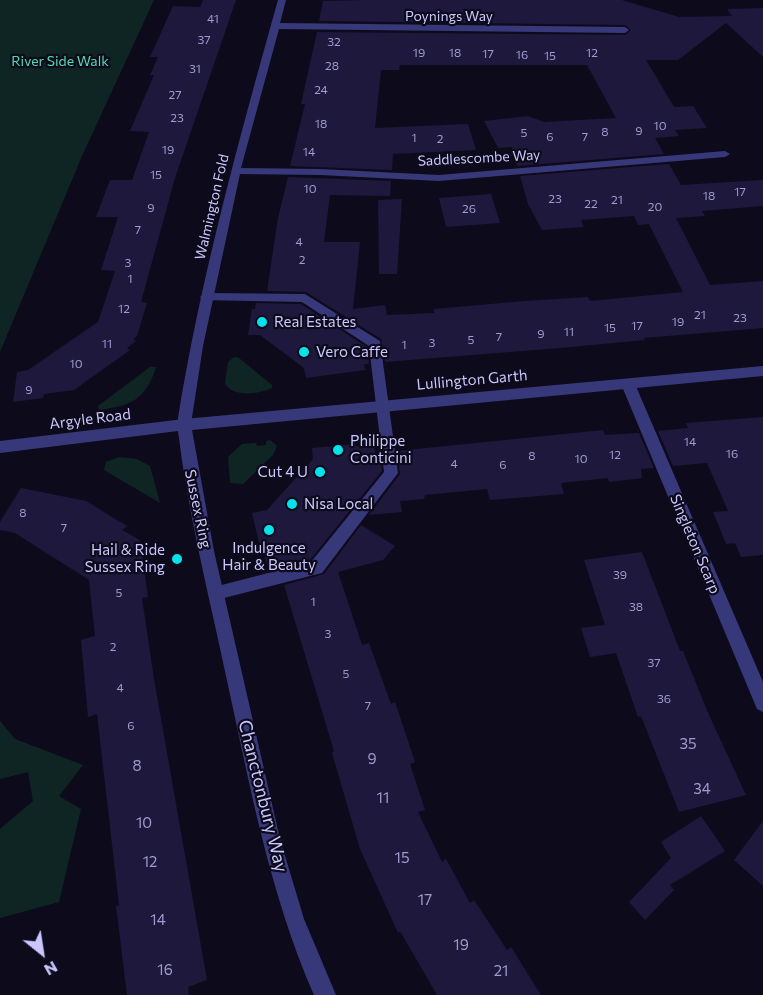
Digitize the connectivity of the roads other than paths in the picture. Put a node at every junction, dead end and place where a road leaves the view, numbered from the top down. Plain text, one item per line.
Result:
1 (282, 0) edge
2 (274, 26) junction
3 (625, 30) dead end
4 (725, 154) dead end
5 (235, 171) junction
6 (206, 297) junction
7 (763, 371) edge
8 (628, 384) junction
9 (382, 404) junction
10 (184, 424) junction
11 (0, 447) edge
12 (216, 593) junction
13 (763, 703) edge
14 (326, 995) edge

1 - 2 street, Walmington Fold
2 - 3 street, Poynings Way
2 - 5 street, Walmington Fold
4 - 5 street, Saddlescombe Way
5 - 6 street, Walmington Fold
6 - 9 street
6 - 10 street, Walmington Fold
7 - 8 street, Lullington Garth
8 - 9 street, Lullington Garth
8 - 13 street, Singleton Scarp
9 - 10 street, Lullington Garth
9 - 12 street
10 - 11 street, Argyle Road
10 - 12 street, Sussex Ring
12 - 14 street, Chanctonbury Way

